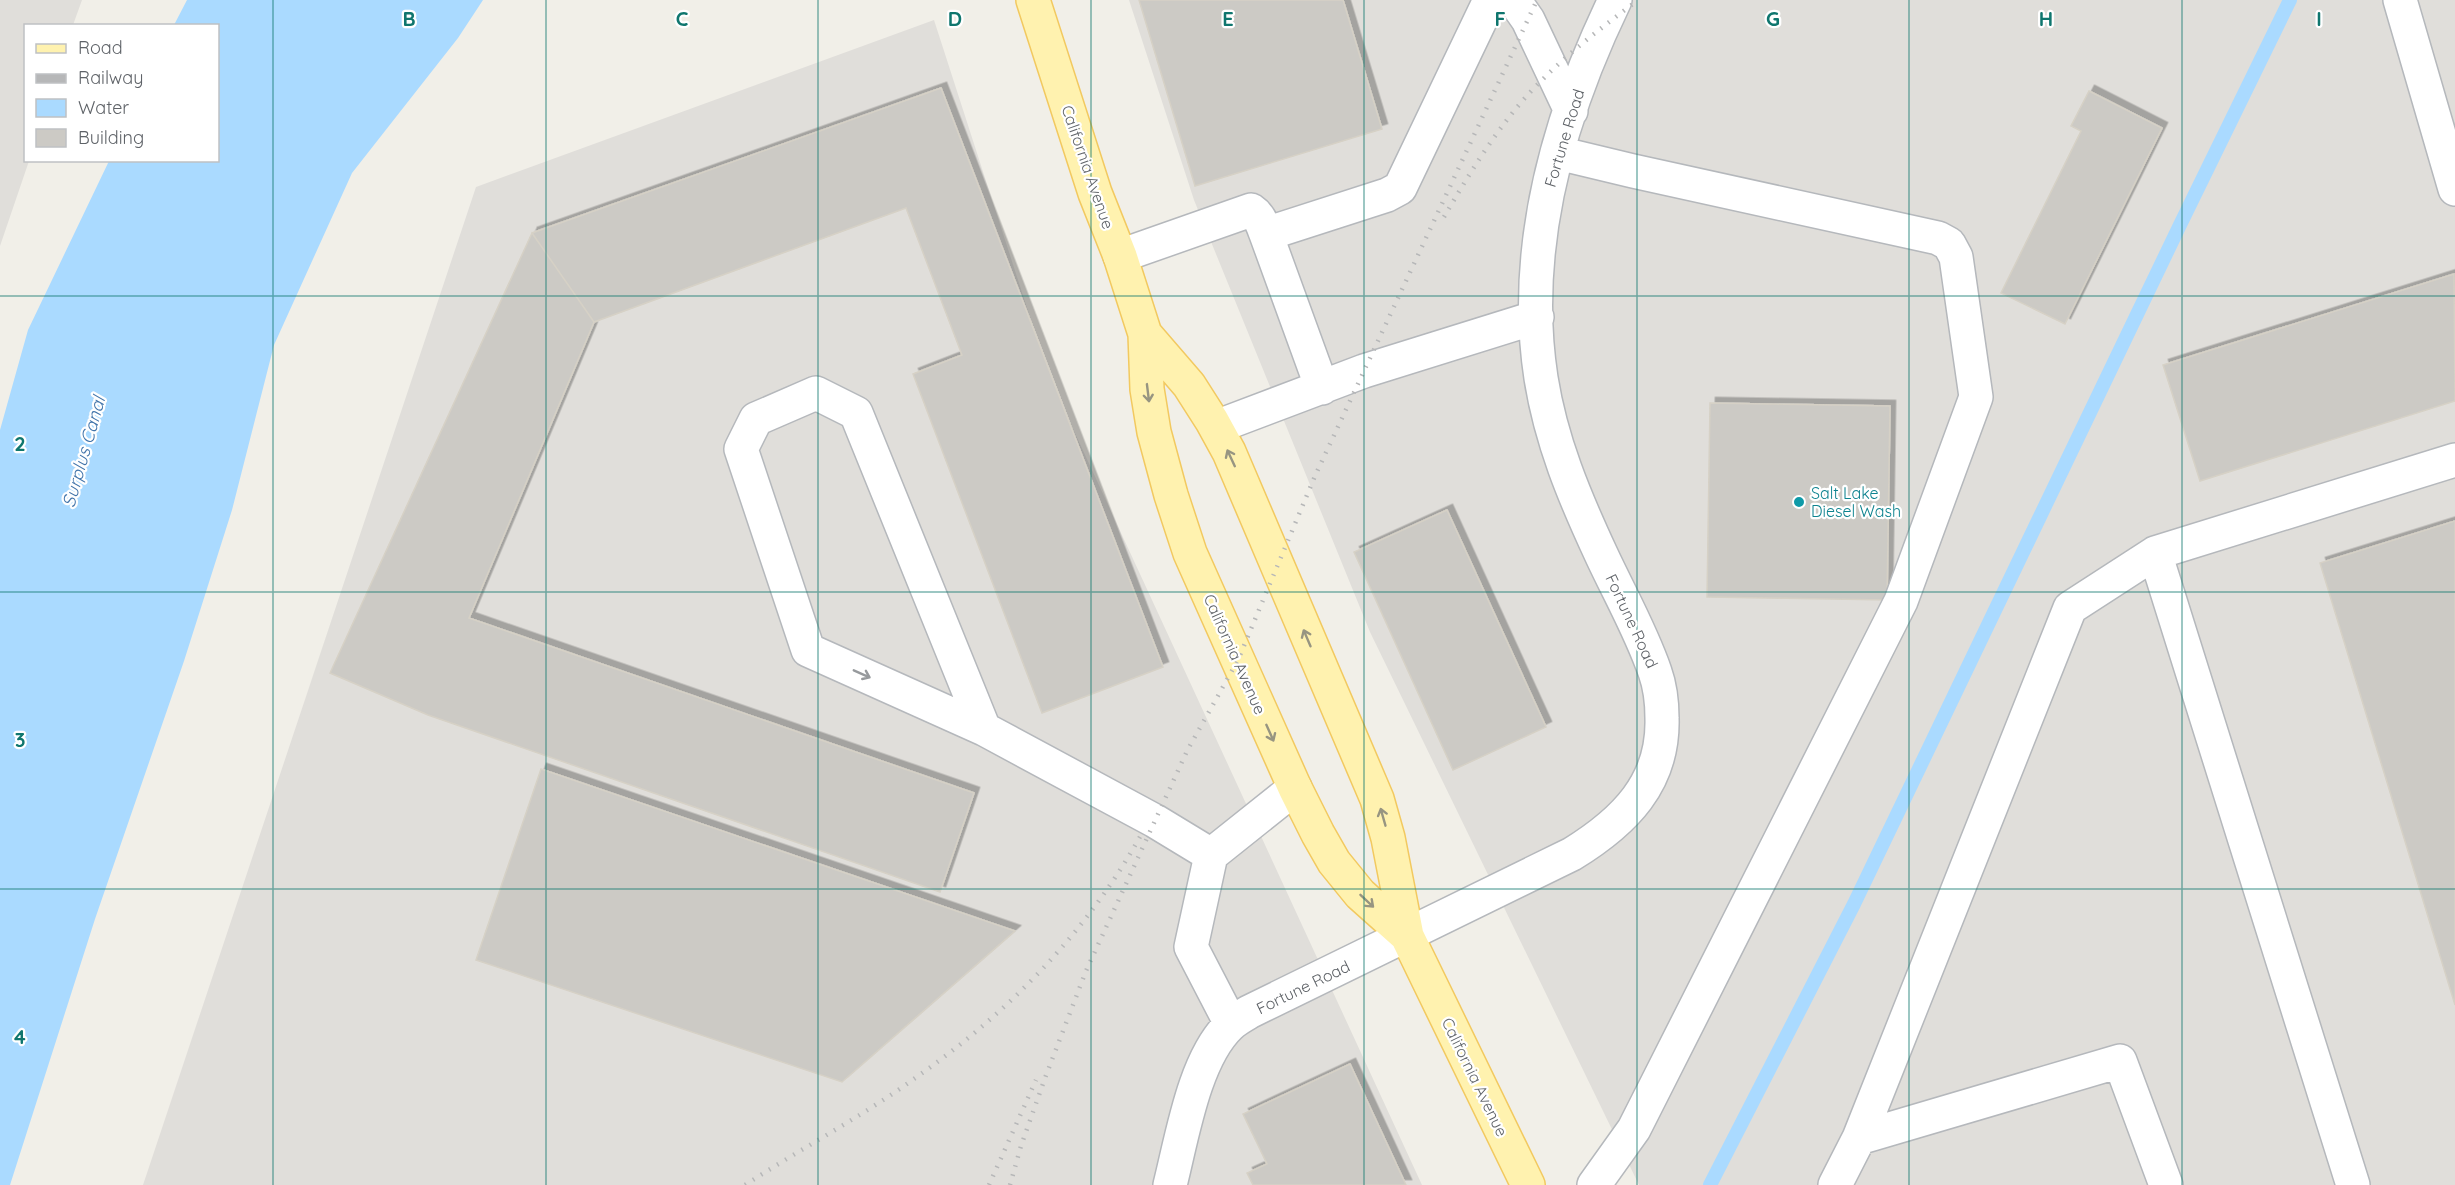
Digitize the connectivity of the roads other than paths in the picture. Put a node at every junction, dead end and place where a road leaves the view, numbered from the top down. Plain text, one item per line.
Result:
1 (1033, 0) edge
2 (1490, 0) edge
3 (1514, 0) edge
4 (1615, 0) edge
5 (2400, 0) edge
6 (1571, 111) junction
7 (1558, 153) junction
8 (2455, 189) edge
9 (1266, 234) junction
10 (1120, 256) junction
11 (1537, 317) junction
12 (1145, 334) junction
13 (1322, 388) junction
14 (1216, 427) junction
15 (2455, 460) edge
16 (2155, 553) junction
17 (984, 729) junction
18 (1294, 788) junction
19 (1211, 855) junction
20 (1407, 936) junction
21 (1230, 1024) junction
22 (1859, 1138) junction
23 (1170, 1185) edge
24 (1528, 1185) edge
25 (1594, 1185) edge
26 (1835, 1185) edge
27 (2166, 1185) edge
28 (2353, 1185) edge

1 - 10 main road, California Avenue
2 - 9 street
3 - 6 street
4 - 6 street, Fortune Road
5 - 8 street
6 - 7 street, Fortune Road
7 - 11 street, Fortune Road
7 - 25 street
9 - 10 street
9 - 13 street
10 - 12 main road, California Avenue
11 - 13 street
11 - 20 street, Fortune Road
12 - 14 main road, California Avenue
12 -> 18 main road, California Avenue
13 - 14 street
20 -> 14 main road, California Avenue
15 - 16 street
16 - 22 street
16 - 28 street
17 -> 17 street
17 - 19 street
18 - 19 street
18 -> 20 main road, California Avenue
19 - 21 street
20 - 21 street, Fortune Road
20 - 24 main road, California Avenue
21 - 23 street, Fortune Road
22 - 26 street
22 - 27 street

